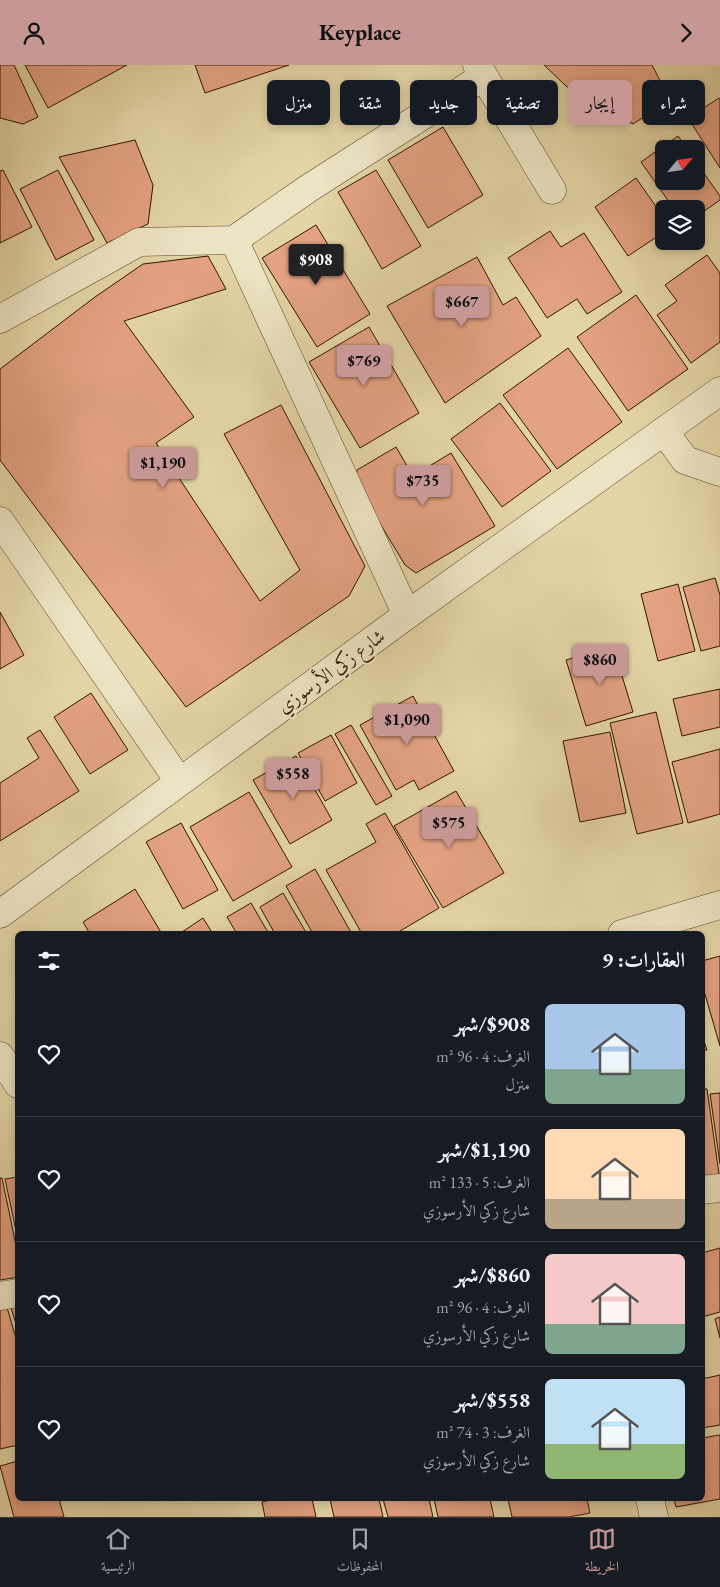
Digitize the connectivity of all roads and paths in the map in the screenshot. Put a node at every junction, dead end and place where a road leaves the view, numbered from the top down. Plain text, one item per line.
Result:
1 (480, 71) edge
2 (552, 190) dead end
3 (234, 240) junction
4 (0, 319) edge
5 (720, 391) edge
6 (664, 431) junction
7 (720, 472) edge
8 (0, 521) edge
9 (407, 615) junction
10 (179, 781) junction
11 (720, 905) edge
12 (0, 914) edge
13 (632, 931) edge
14 (0, 1056) edge
15 (15, 1079) edge
16 (720, 1188) edge
17 (705, 1190) edge
18 (15, 1294) edge
19 (0, 1296) edge
20 (650, 1501) edge
21 (654, 1517) edge

1 - 2 street
1 - 3 street
3 - 4 street
3 - 9 street
5 - 6 street, شارع زكي الأرسوزي
6 - 7 street
6 - 9 street, شارع زكي الأرسوزي
8 - 10 street
9 - 10 street, شارع زكي الأرسوزي
10 - 12 street, شارع زكي الأرسوزي
11 - 13 street
14 - 15 street
16 - 17 street
18 - 19 street
20 - 21 street

